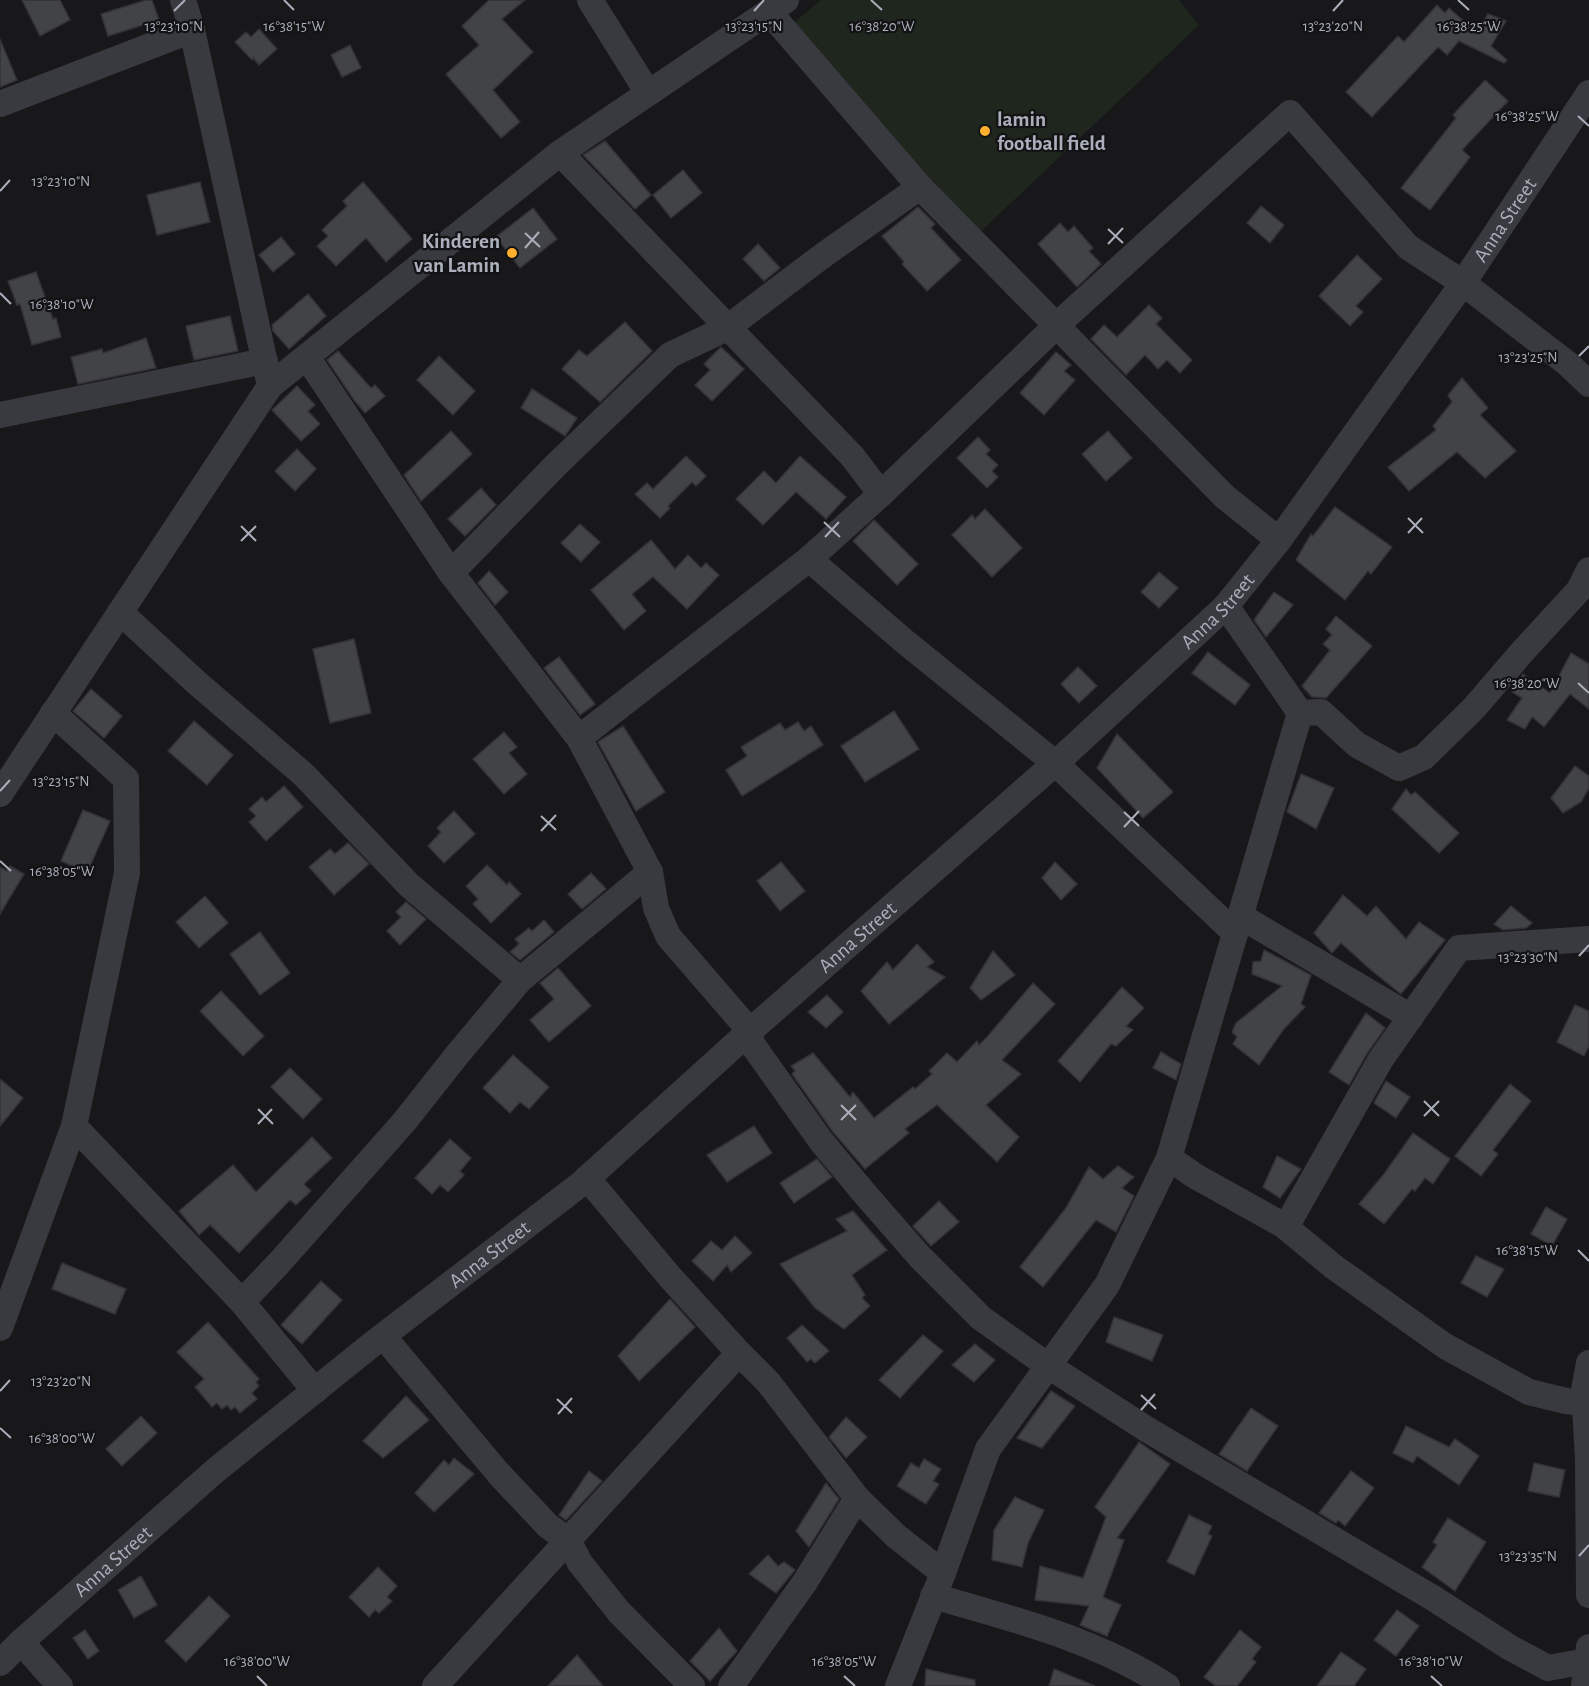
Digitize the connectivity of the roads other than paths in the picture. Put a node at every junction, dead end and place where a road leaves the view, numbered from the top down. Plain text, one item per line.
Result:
1 (183, 0) edge
2 (590, 0) edge
3 (778, 6) edge
4 (192, 30) junction
5 (648, 93) junction
6 (1589, 93) edge
7 (0, 104) edge
8 (560, 153) junction
9 (920, 187) junction
10 (1463, 283) junction
11 (1057, 325) junction
12 (727, 328) junction
13 (307, 357) junction
14 (265, 361) junction
15 (1589, 384) edge
16 (270, 386) junction
17 (0, 415) edge
18 (881, 494) junction
19 (1279, 540) junction
20 (809, 559) junction
21 (1589, 570) edge
22 (452, 573) junction
23 (1226, 606) junction
24 (120, 612) junction
25 (53, 713) junction
26 (1300, 713) junction
27 (579, 738) junction
28 (1055, 763) junction
29 (0, 794) edge
30 (650, 872) junction
31 (1238, 924) junction
32 (1589, 939) edge
33 (520, 980) junction
34 (1411, 1017) junction
35 (750, 1031) junction
36 (74, 1126) junction
37 (1169, 1158) junction
38 (587, 1178) junction
39 (1286, 1227) junction
40 (242, 1302) junction
41 (0, 1328) edge
42 (383, 1336) junction
43 (739, 1353) junction
44 (1589, 1363) edge
45 (1047, 1365) junction
46 (315, 1391) junction
47 (1584, 1403) junction
48 (857, 1498) junction
49 (568, 1540) junction
50 (943, 1573) junction
51 (1589, 1595) edge
52 (933, 1596) junction
53 (21, 1642) junction
54 (1588, 1654) edge
55 (0, 1663) edge
56 (60, 1686) edge
57 (435, 1686) edge
58 (692, 1686) edge
59 (731, 1686) edge
60 (898, 1686) edge
61 (1167, 1686) edge
62 (1584, 1686) edge

1 - 4 street
2 - 5 street
3 - 5 street
3 - 9 street
4 - 7 street
4 - 14 street
5 - 8 street
6 - 10 street, Anna Street
8 - 12 street
8 - 13 street
9 - 11 street
9 - 12 street
10 - 11 street
10 - 15 street
10 - 19 street, Anna Street
11 - 18 street
11 - 19 street
12 - 18 street
12 - 22 street
13 - 16 street
13 - 22 street
14 - 16 street
14 - 17 street
16 - 24 street
18 - 20 street
19 - 23 street, Anna Street
20 - 27 street
20 - 28 street
21 - 26 street
22 - 27 street
23 - 26 street
23 - 28 street, Anna Street
24 - 25 street
24 - 33 street
25 - 29 street
25 - 36 street
26 - 31 street
27 - 30 street
28 - 31 street
28 - 35 street, Anna Street
30 - 33 street
30 - 35 street
31 - 34 street
31 - 37 street
32 - 34 street
33 - 40 street
34 - 39 street
35 - 38 street, Anna Street
35 - 45 street
36 - 40 street
36 - 41 street
37 - 39 street
37 - 45 street
38 - 42 street, Anna Street
38 - 43 street
39 - 47 street
40 - 46 street
42 - 46 street, Anna Street
42 - 49 street
43 - 48 street
43 - 49 street
44 - 47 street
45 - 50 street
45 - 54 street
46 - 53 street, Anna Street
47 - 51 street
48 - 50 street
48 - 59 street
49 - 57 street
49 - 58 street
50 - 52 street
52 - 60 street
52 - 61 street
53 - 55 street, Anna Street
53 - 56 street
54 - 62 street

